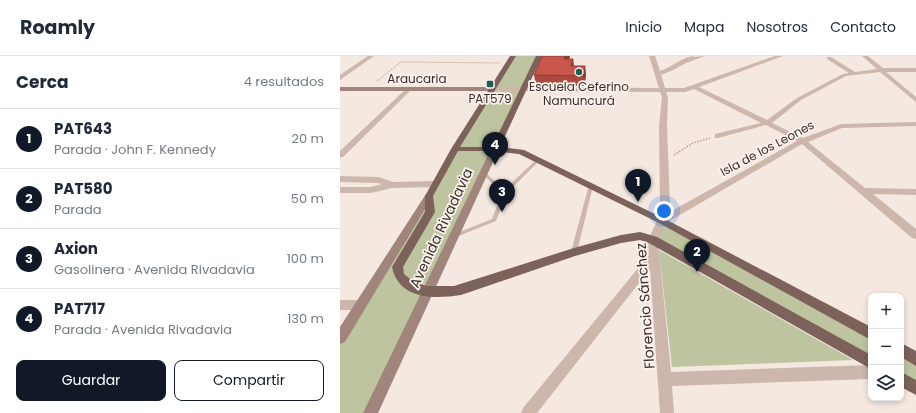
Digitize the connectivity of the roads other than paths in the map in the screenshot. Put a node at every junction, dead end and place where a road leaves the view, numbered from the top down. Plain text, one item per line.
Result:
1 (371, 56) edge
2 (513, 56) edge
3 (539, 56) edge
4 (652, 56) edge
5 (691, 56) edge
6 (702, 56) edge
7 (780, 56) edge
8 (866, 56) edge
9 (829, 58) dead end
10 (686, 61) junction
11 (881, 70) junction
12 (916, 70) edge
13 (853, 73) junction
14 (656, 74) junction
15 (340, 78) edge
16 (695, 87) junction
17 (340, 89) edge
18 (409, 89) junction
19 (493, 89) junction
20 (523, 89) junction
21 (663, 90) junction
22 (916, 100) edge
23 (766, 123) junction
24 (916, 124) edge
25 (718, 136) road end
26 (803, 141) junction
27 (455, 149) junction
28 (495, 149) junction
29 (340, 155) edge
30 (538, 160) junction
31 (484, 173) junction
32 (340, 179) edge
33 (435, 184) junction
34 (392, 185) junction
35 (591, 186) junction
36 (340, 190) edge
37 (864, 191) junction
38 (916, 192) edge
39 (504, 193) junction
40 (429, 196) junction
41 (662, 221) junction
42 (916, 235) edge
43 (453, 237) junction
44 (653, 240) junction
45 (574, 252) junction
46 (654, 256) junction
47 (428, 292) junction
48 (340, 305) edge
49 (360, 305) junction
50 (868, 332) edge
51 (340, 338) edge
52 (904, 352) edge
53 (916, 358) edge
54 (868, 360) edge
55 (868, 372) edge
56 (664, 379) junction
57 (904, 381) edge
58 (916, 388) edge
59 (370, 413) edge
60 (528, 413) edge
61 (667, 413) edge

1 - 15 street
2 - 19 main road, Avenida Rivadavia
3 - 20 main road, Avenida Rivadavia
4 - 14 street, Florencio Sánchez
5 - 10 street
6 - 10 street
7 - 16 street
8 - 11 street
9 - 13 street
10 - 14 street
11 - 12 street
11 - 13 street
11 - 22 street
13 - 23 street
14 - 21 street, Florencio Sánchez
16 - 21 street
16 - 23 street
17 - 18 main road, Araucaria
18 - 19 main road, Araucaria
18 - 29 street
19 - 20 street
19 - 27 main road, Avenida Rivadavia
20 - 21 street
20 - 28 main road, Avenida Rivadavia
21 - 41 street, Florencio Sánchez
23 - 25 street
23 - 26 street
24 - 26 street, Isla de los Leones
26 - 37 street
26 - 41 street, Isla de los Leones
27 - 28 main road
27 - 33 main road, Avenida Rivadavia
28 - 30 main road
28 - 31 main road, Avenida Rivadavia
30 - 35 main road
30 - 39 lane
31 - 39 lane
31 - 43 main road, Avenida Rivadavia
32 - 34 street
33 - 34 street
33 - 40 main road, Avenida Rivadavia
34 - 36 street
35 - 41 main road
35 - 45 lane
37 - 38 street
37 - 42 street
39 - 43 lane
40 - 47 main road
40 - 49 main road, Avenida Rivadavia
41 - 44 street, Florencio Sánchez
41 - 50 main road
43 - 47 main road, Avenida Rivadavia
44 - 45 main road
44 - 46 street, Florencio Sánchez
44 - 54 main road
45 - 47 main road
46 - 56 street, Florencio Sánchez
46 - 60 street
47 - 59 main road, Avenida Rivadavia
48 - 49 street
49 - 51 main road, Avenida Rivadavia
52 - 53 main road
55 - 56 street
56 - 61 street, Florencio Sánchez
57 - 58 main road

